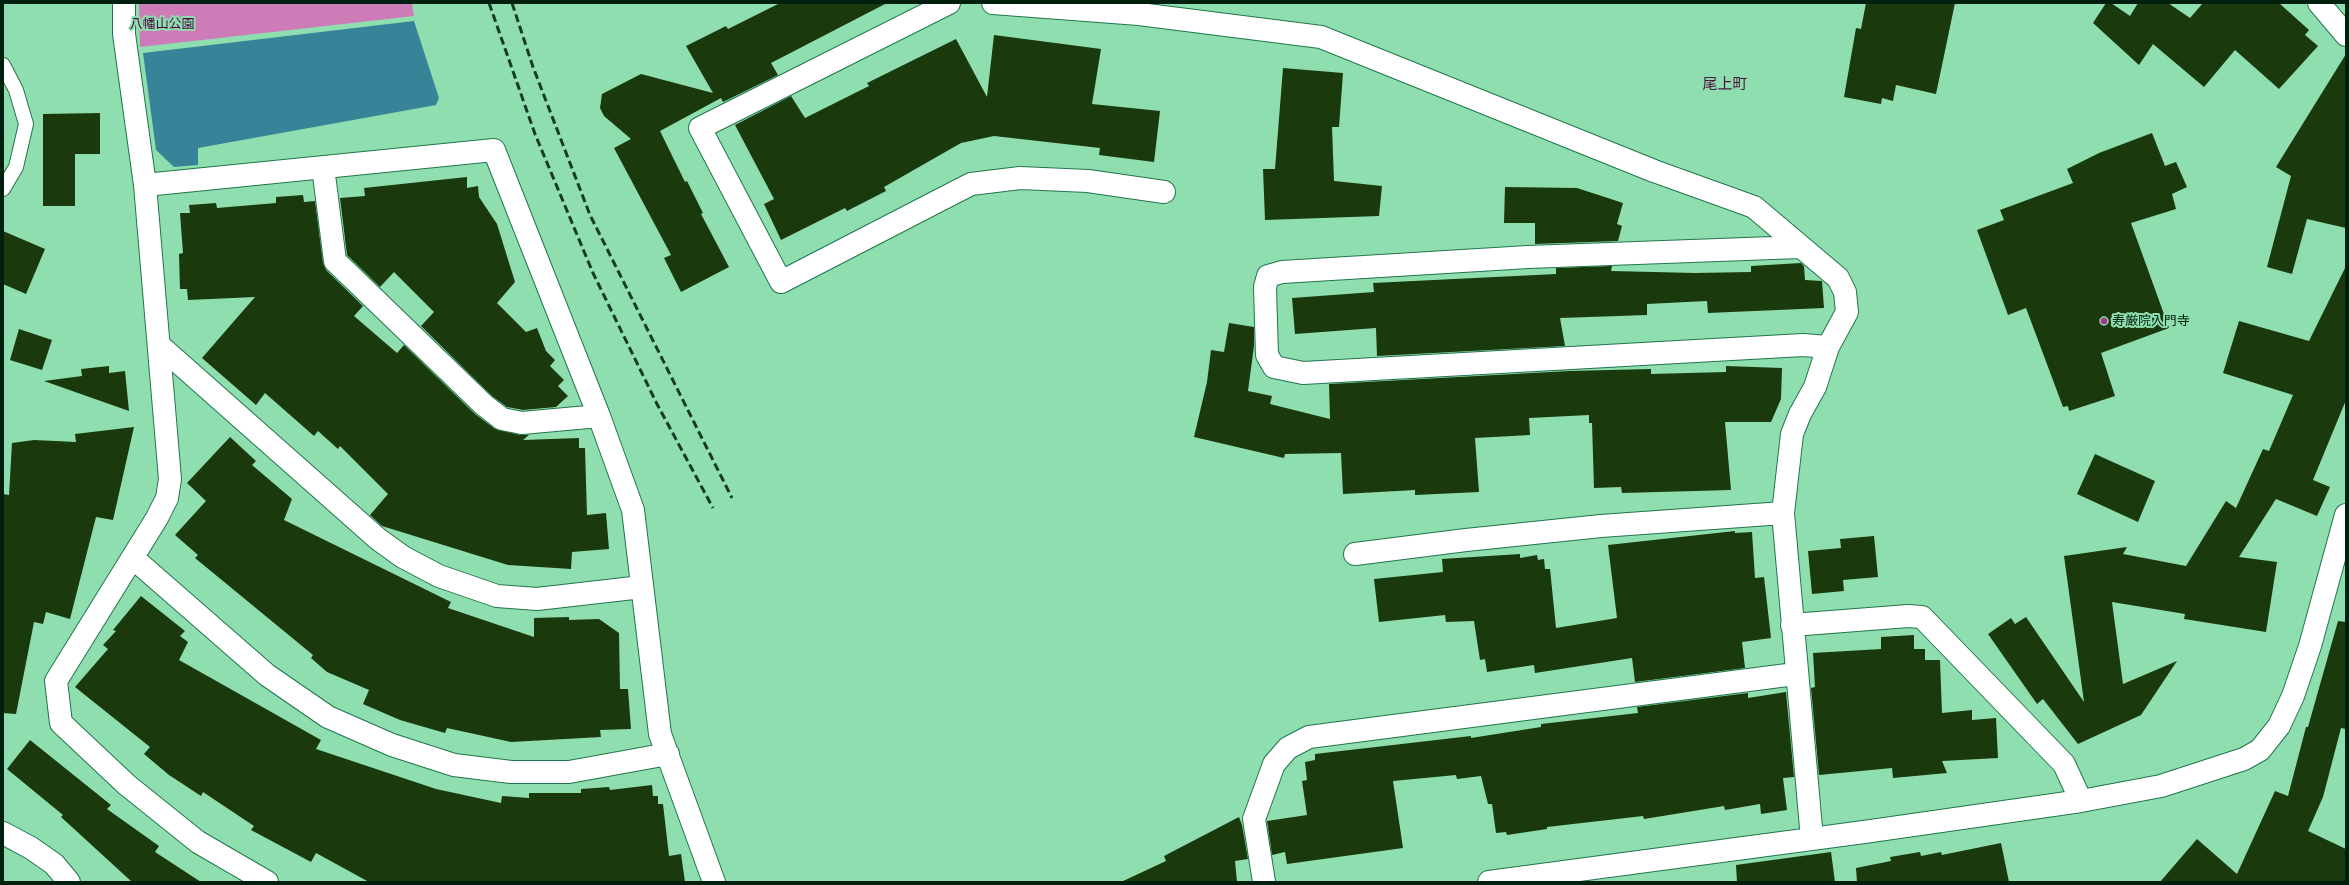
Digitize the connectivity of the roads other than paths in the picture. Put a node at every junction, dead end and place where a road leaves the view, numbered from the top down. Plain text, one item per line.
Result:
1 (124, 3) edge
2 (949, 3) edge
3 (993, 3) edge
4 (2319, 3) edge
5 (1140, 8) edge
6 (2346, 35) edge
7 (3, 65) edge
8 (323, 167) junction
9 (145, 185) junction
10 (3, 189) edge
11 (1164, 192) dead end
12 (1800, 248) junction
13 (160, 346) junction
14 (1828, 347) junction
15 (599, 416) junction
16 (1782, 513) junction
17 (2346, 515) edge
18 (1355, 554) dead end
19 (133, 558) junction
20 (642, 587) junction
21 (1792, 625) junction
22 (1795, 674) junction
23 (668, 754) junction
24 (2081, 801) junction
25 (3, 834) edge
26 (1812, 839) junction
27 (69, 882) edge
28 (267, 882) edge
29 (714, 882) edge
30 (1264, 882) edge
31 (1489, 882) edge

1 - 9 street
2 - 11 street
3 - 5 street
4 - 6 street
5 - 12 street
7 - 10 lane
8 - 9 street
8 - 15 street
8 - 15 street
9 - 13 street
12 - 14 street
12 - 14 street
13 - 19 street
13 - 20 street
14 - 16 street
15 - 20 street
16 - 18 street
16 - 21 street
17 - 24 street
19 - 23 street
19 - 28 street
20 - 23 street
21 - 22 street
21 - 24 street
22 - 26 street
22 - 30 street
23 - 29 street
24 - 26 street
25 - 27 street
26 - 31 street

